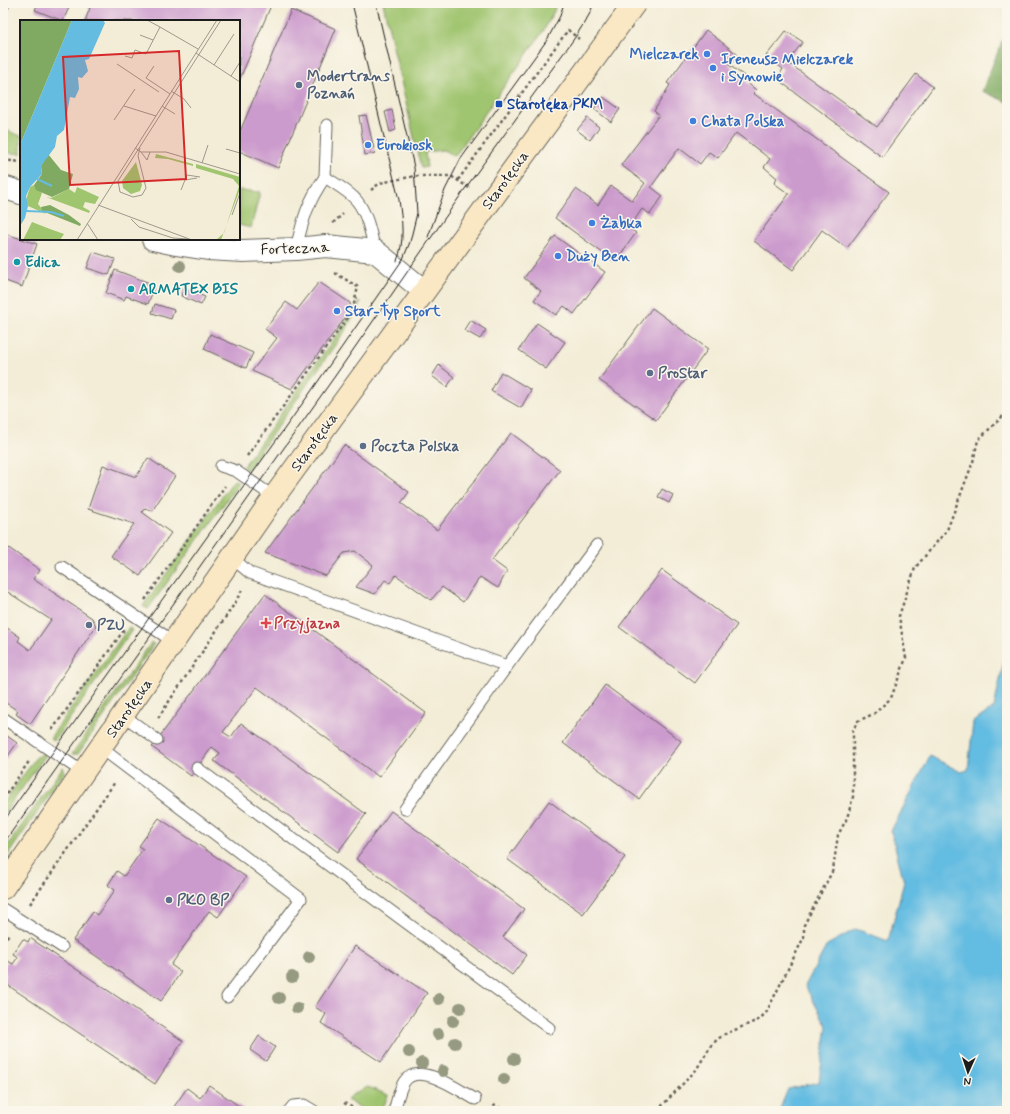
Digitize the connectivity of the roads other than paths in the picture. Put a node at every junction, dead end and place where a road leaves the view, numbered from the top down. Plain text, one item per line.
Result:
1 (4, 3) edge
2 (635, 3) edge
3 (3, 6) edge
4 (327, 125) dead end
5 (324, 177) junction
6 (3, 187) edge
7 (20, 193) edge
8 (158, 240) edge
9 (296, 249) junction
10 (375, 251) junction
11 (424, 291) junction
12 (221, 466) dead end
13 (274, 497) junction
14 (597, 545) dead end
15 (232, 558) junction
16 (62, 567) dead end
17 (174, 642) junction
18 (507, 666) junction
19 (123, 715) junction
20 (3, 718) edge
21 (158, 740) dead end
22 (101, 748) junction
23 (197, 768) dead end
24 (84, 773) junction
25 (405, 809) dead end
26 (3, 888) edge
27 (3, 909) edge
28 (62, 947) dead end
29 (227, 997) dead end
30 (549, 1028) dead end
31 (475, 1099) dead end
32 (289, 1111) edge
33 (314, 1111) edge
34 (394, 1111) edge

1 - 3 lane
2 - 11 street, Starołęcka
4 - 5 lane
5 - 9 lane
5 - 10 lane
6 - 7 street
8 - 9 street, Forteczna
9 - 10 street, Forteczna
10 - 11 street
11 - 13 street, Starołęcka
12 - 13 lane
13 - 15 street, Starołęcka
14 - 18 lane
15 - 17 street, Starołęcka
15 - 18 lane
16 - 17 lane
17 - 19 street, Starołęcka
18 - 25 lane
19 - 21 lane
19 - 22 street, Starołęcka
20 - 24 lane
22 - 24 street, Starołęcka
22 - 29 lane
23 - 30 lane
24 - 26 street, Starołęcka
27 - 28 lane
31 - 34 lane
32 - 33 lane

